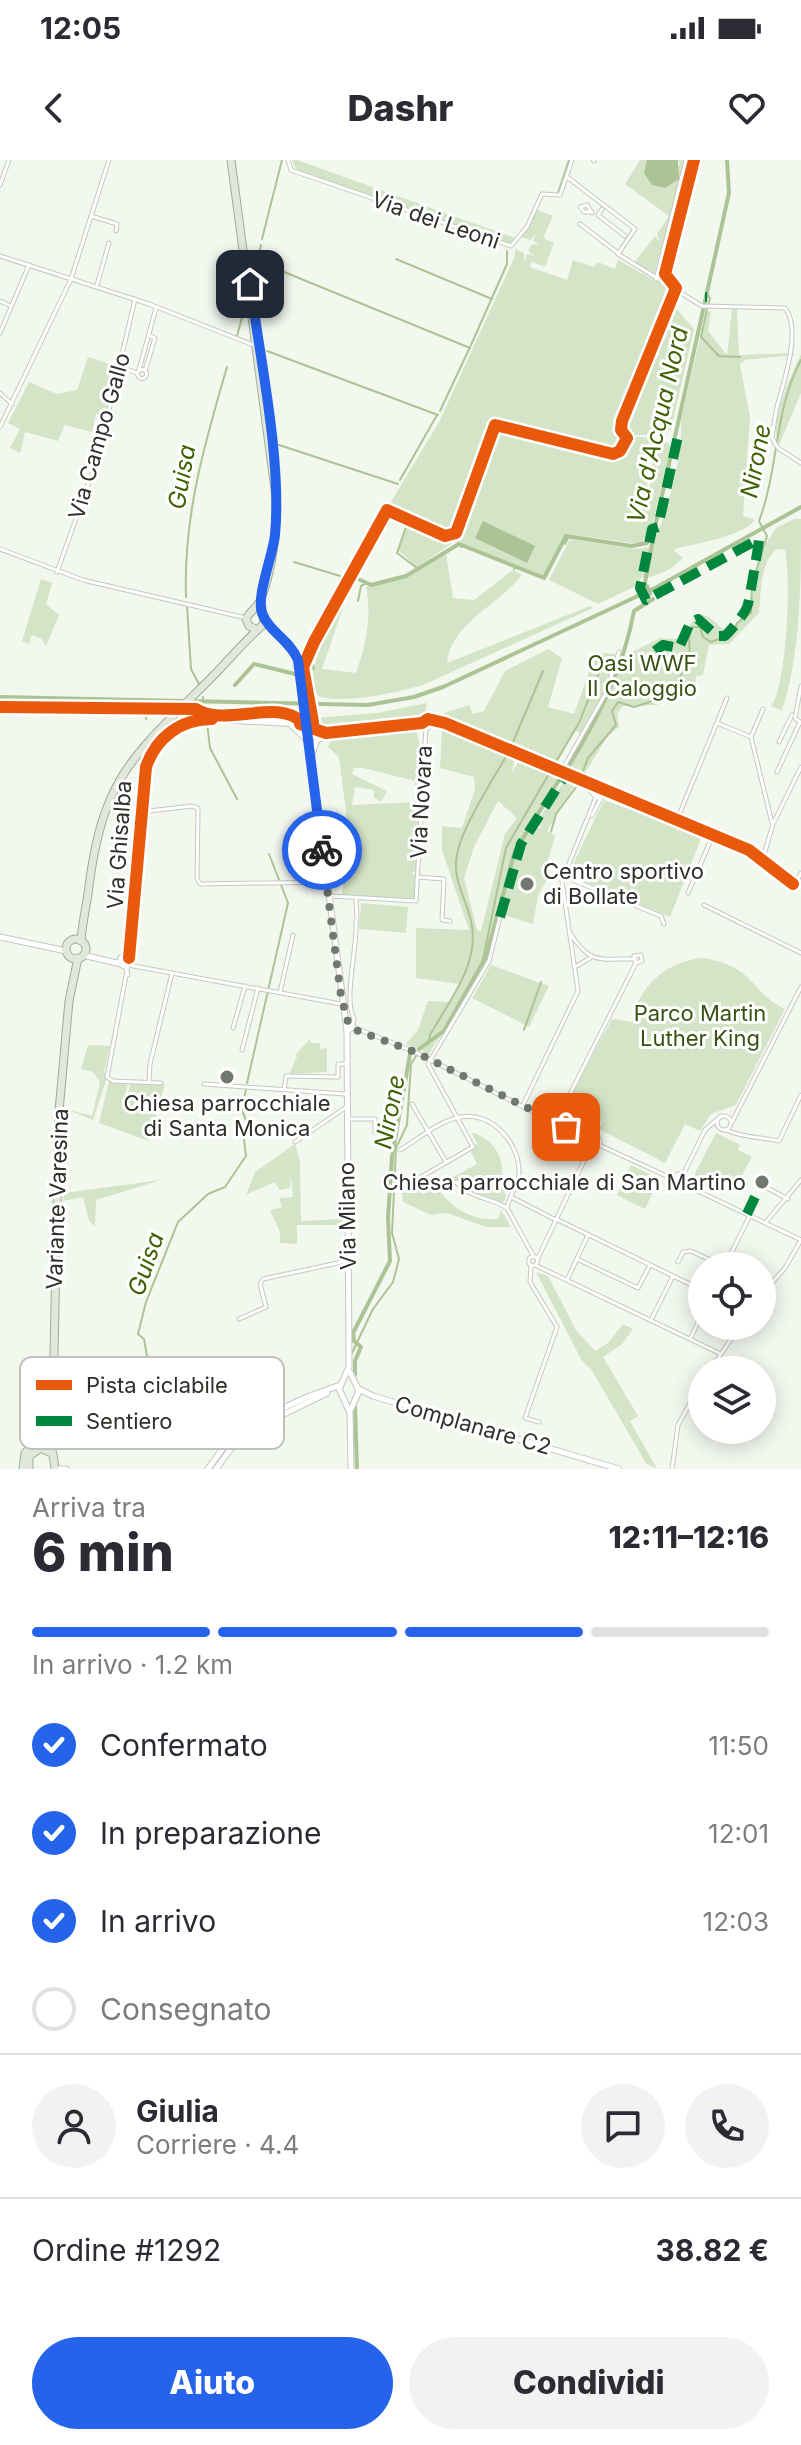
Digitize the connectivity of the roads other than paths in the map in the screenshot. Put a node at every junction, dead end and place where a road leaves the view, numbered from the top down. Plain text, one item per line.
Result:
1 (9, 160) edge
2 (231, 160) edge
3 (572, 160) edge
4 (686, 160) edge
5 (108, 161) edge
6 (288, 162) edge
7 (567, 177) junction
8 (0, 185) edge
9 (603, 207) junction
10 (91, 216) junction
11 (580, 224) dead end
12 (116, 231) dead end
13 (627, 237) junction
14 (109, 243) dead end
15 (618, 253) junction
16 (0, 256) edge
17 (29, 265) junction
18 (71, 279) junction
19 (656, 279) junction
20 (96, 287) junction
21 (135, 299) junction
22 (0, 301) edge
23 (11, 306) junction
24 (156, 307) junction
25 (799, 332) edge
26 (0, 333) edge
27 (149, 335) junction
28 (259, 345) junction
29 (798, 351) dead end
30 (120, 367) junction
31 (138, 371) junction
32 (145, 371) junction
33 (0, 393) edge
34 (13, 401) junction
35 (0, 427) edge
36 (801, 463) edge
37 (0, 549) edge
38 (57, 572) junction
39 (253, 619) junction
40 (619, 652) dead end
41 (801, 686) edge
42 (727, 698) dead end
43 (763, 709) dead end
44 (305, 713) junction
45 (794, 716) junction
46 (800, 722) edge
47 (717, 723) junction
48 (290, 724) junction
49 (428, 724) junction
50 (307, 729) junction
51 (340, 732) junction
52 (329, 735) junction
53 (751, 737) junction
54 (779, 742) dead end
55 (309, 744) junction
56 (311, 760) junction
57 (801, 767) edge
58 (561, 772) junction
59 (777, 772) dead end
60 (599, 793) junction
61 (140, 812) junction
62 (677, 820) junction
63 (773, 824) junction
64 (713, 835) junction
65 (762, 860) junction
66 (801, 873) edge
67 (563, 876) junction
68 (417, 877) junction
69 (326, 882) junction
70 (796, 886) edge
71 (688, 893) dead end
72 (328, 896) junction
73 (356, 899) junction
74 (704, 905) dead end
75 (500, 917) dead end
76 (450, 921) dead end
77 (664, 924) dead end
78 (568, 931) junction
79 (293, 935) dead end
80 (0, 937) edge
81 (78, 940) junction
82 (572, 947) junction
83 (581, 950) junction
84 (77, 953) junction
85 (801, 953) edge
86 (573, 955) junction
87 (584, 958) junction
88 (593, 958) junction
89 (126, 962) junction
90 (576, 969) junction
91 (172, 973) junction
92 (245, 986) junction
93 (801, 987) edge
94 (258, 988) junction
95 (280, 992) junction
96 (800, 994) edge
97 (341, 996) junction
98 (341, 1004) junction
99 (233, 1028) dead end
100 (351, 1028) junction
101 (242, 1050) dead end
102 (430, 1059) junction
103 (344, 1064) junction
104 (149, 1082) junction
105 (161, 1083) dead end
106 (204, 1084) dead end
107 (284, 1090) junction
108 (345, 1094) junction
109 (801, 1095) edge
110 (412, 1104) dead end
111 (523, 1105) junction
112 (345, 1108) junction
113 (737, 1112) junction
114 (723, 1115) junction
115 (345, 1118) junction
116 (457, 1118) junction
117 (732, 1123) junction
118 (719, 1127) junction
119 (705, 1130) junction
120 (726, 1130) junction
121 (375, 1132) dead end
122 (428, 1133) junction
123 (738, 1135) junction
124 (295, 1142) dead end
125 (594, 1143) junction
126 (400, 1150) dead end
127 (446, 1162) junction
128 (680, 1178) junction
129 (801, 1180) edge
130 (456, 1182) dead end
131 (400, 1189) dead end
132 (769, 1189) dead end
133 (511, 1198) junction
134 (788, 1199) junction
135 (507, 1208) junction
136 (749, 1214) junction
137 (556, 1219) junction
138 (766, 1222) junction
139 (588, 1235) junction
140 (801, 1240) edge
141 (529, 1249) junction
142 (693, 1252) edge
143 (731, 1252) edge
144 (577, 1259) junction
145 (347, 1261) junction
146 (535, 1261) junction
147 (678, 1262) dead end
148 (650, 1265) junction
149 (673, 1276) junction
150 (776, 1276) edge
151 (568, 1278) junction
152 (688, 1283) edge
153 (652, 1318) junction
154 (239, 1319) dead end
155 (688, 1336) edge
156 (696, 1340) edge
157 (730, 1340) edge
158 (721, 1354) joint
159 (54, 1357) edge
160 (349, 1367) junction
161 (354, 1382) junction
162 (342, 1384) junction
163 (358, 1394) junction
164 (342, 1397) junction
165 (688, 1407) edge
166 (284, 1409) edge
167 (350, 1413) junction
168 (284, 1414) edge
169 (539, 1422) dead end
170 (29, 1449) edge
171 (41, 1449) edge
172 (45, 1449) edge
173 (222, 1449) edge
174 (231, 1449) edge
175 (52, 1452) joint
176 (350, 1467) edge
177 (27, 1468) edge
178 (55, 1469) edge
179 (66, 1469) edge
180 (208, 1469) edge
181 (216, 1469) edge
182 (619, 1469) edge
183 (672, 1469) edge

1 - 8 street
2 - 28 main road
3 - 7 street
4 - 19 street
5 - 10 street
6 - 7 street, Via dei Leoni
7 - 9 street
9 - 13 street
9 - 13 street
10 - 12 street
10 - 18 street
11 - 15 street
13 - 15 street
14 - 20 street
15 - 19 street
16 - 17 street
17 - 18 street
17 - 23 street
18 - 20 street
18 - 34 street
19 - 25 street
20 - 21 street
21 - 24 street
21 - 30 street, Via Campo Gallo
22 - 23 street
23 - 26 street
24 - 27 street
24 - 28 street
27 - 31 street
27 - 32 street
28 - 39 main road
29 - 36 street
30 - 31 street
30 - 38 street, Via Campo Gallo
31 - 32 street
31 - 32 street
33 - 34 street
34 - 35 street
37 - 38 street
38 - 39 street
39 - 44 street
39 - 81 main road
40 - 58 street
41 - 45 street
42 - 47 street
43 - 53 street
44 - 48 street
44 - 50 street
44 - 51 street
45 - 46 street
45 - 54 street
46 - 59 street
47 - 53 street
47 - 62 street
48 - 50 street, Via Ghisalba
48 - 55 street
48 - 61 street, Via Ghisalba
49 - 51 street
49 - 58 street
49 - 68 street, Via Novara
50 - 51 street
50 - 52 street
50 - 55 street
51 - 52 street
52 - 56 street
53 - 63 street
55 - 56 street
56 - 69 street
57 - 63 street
58 - 60 street
60 - 62 street
60 - 67 street
61 - 69 street
61 - 89 street, Via Ghisalba
62 - 64 street
63 - 65 street
64 - 65 street
64 - 71 street
65 - 70 street
66 - 70 street
67 - 77 street
67 - 78 street
68 - 73 street
68 - 76 street
69 - 72 street
72 - 73 street
72 - 97 street
73 - 100 street
74 - 85 street
75 - 102 street
78 - 82 street
78 - 83 street
79 - 95 street
80 - 84 street
81 - 84 main road, Variante Varesina
81 - 84 main road
82 - 83 street
82 - 86 street
83 - 88 street
84 - 89 street
84 - 159 main road, Variante Varesina
86 - 87 street
86 - 90 street
87 - 88 street
87 - 90 street
88 - 125 street
89 - 91 street
89 - 104 street
90 - 111 street
91 - 92 street
91 - 104 street
92 - 94 street
92 - 99 street
93 - 96 street
94 - 95 street
94 - 101 street
95 - 98 street
96 - 113 street
97 - 98 street, Via Milano
97 - 100 street, Via Milano
98 - 100 street, Via Milano
100 - 102 street
100 - 103 street, Via Milano
102 - 111 street
102 - 116 street
103 - 107 street
103 - 108 street, Via Milano
104 - 105 street
106 - 107 street
107 - 108 street
108 - 112 street, Via Milano
109 - 123 street
110 - 122 street
111 - 125 street
112 - 115 street, Via Milano
112 - 124 street
113 - 114 street
113 - 117 street
114 - 117 street
114 - 118 street
114 - 119 street
115 - 121 street
115 - 145 street, Via Milano
116 - 122 street
116 - 127 street
116 - 133 street
117 - 120 street
117 - 123 street
118 - 119 street
118 - 120 street
119 - 128 street
120 - 123 street
122 - 126 street
122 - 127 street
125 - 128 street
125 - 137 street
127 - 131 street
128 - 136 street
129 - 134 street
130 - 135 street
132 - 134 street
133 - 135 street
133 - 137 street
134 - 138 street
135 - 141 street
136 - 138 street
136 - 143 street
137 - 139 street
137 - 146 street
138 - 140 street
139 - 144 street
139 - 148 street
140 - 150 street
141 - 146 street
141 - 146 street
142 - 147 street
144 - 148 street
144 - 151 street
145 - 154 street
145 - 160 street, Via Milano
146 - 151 street
146 - 169 street
148 - 149 street
149 - 152 street
149 - 153 street
151 - 153 street
153 - 155 street
156 - 158 street
157 - 158 street
160 - 161 street, Via Milano
160 - 162 street, Via Milano
161 - 162 street
161 - 163 street, Via Milano
162 - 164 street, Via Milano
162 - 166 street
163 - 164 street
163 - 167 street
163 - 182 street, Complanare C2
164 - 167 street
164 - 168 street
165 - 183 street
167 - 176 street
170 - 177 main road
171 - 177 main road, Variante Varesina
172 - 175 main road
173 - 180 street
174 - 181 street
175 - 178 main road, Variante Varesina
178 - 179 street

